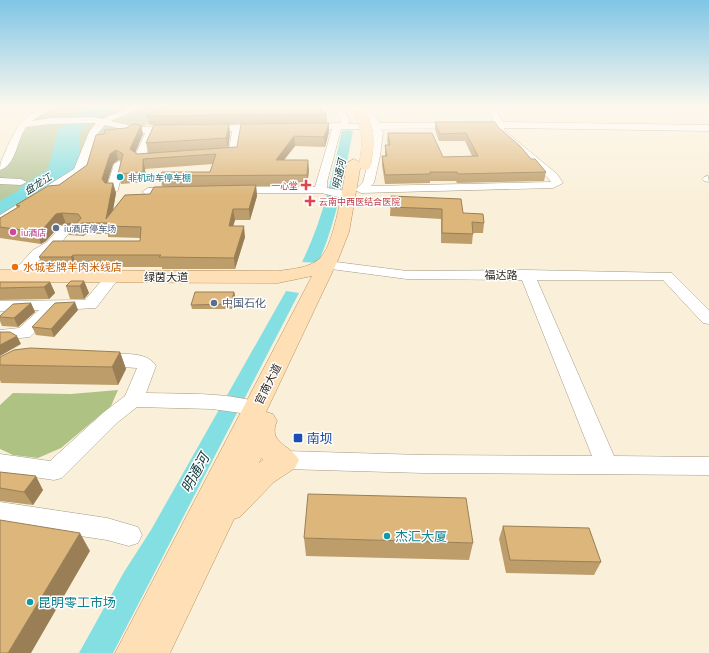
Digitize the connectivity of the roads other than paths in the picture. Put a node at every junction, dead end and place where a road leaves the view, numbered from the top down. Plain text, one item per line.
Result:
1 (17, 136) edge
2 (92, 136) edge
3 (148, 136) edge
4 (152, 136) edge
5 (181, 136) edge
6 (222, 136) edge
7 (229, 136) edge
8 (236, 136) edge
9 (334, 136) edge
10 (359, 136) edge
11 (368, 136) edge
12 (377, 136) edge
13 (506, 136) edge
14 (207, 139) edge
15 (220, 140) junction
16 (161, 142) junction
17 (167, 156) edge
18 (154, 158) junction
19 (120, 164) edge
20 (359, 164) junction
21 (0, 167) edge
22 (0, 181) edge
23 (21, 182) dead end
24 (112, 190) edge
25 (187, 191) edge
26 (219, 191) edge
27 (148, 192) dead end
28 (340, 192) junction
29 (0, 221) edge
30 (76, 230) edge
31 (333, 263) junction
32 (527, 274) junction
33 (9, 276) edge
34 (108, 282) junction
35 (0, 283) edge
36 (314, 292) junction
37 (0, 306) edge
38 (54, 306) junction
39 (709, 319) edge
40 (0, 335) edge
41 (82, 360) edge
42 (133, 400) junction
43 (258, 418) junction
44 (285, 460) junction
45 (0, 463) edge
46 (607, 464) junction
47 (709, 466) edge
48 (0, 513) edge
49 (218, 521) junction
50 (129, 535) dead end
51 (133, 653) edge
52 (151, 653) edge

1 - 21 street
2 - 29 street
3 - 18 street
4 - 16 street
5 - 16 street
6 - 15 street
7 - 15 street
8 - 15 street
9 - 28 street
10 - 20 main road, 官南大道
11 - 20 main road, 官南大道, bridge
12 - 28 street
13 - 28 street
14 - 15 street
16 - 18 street
17 - 18 street
19 - 24 street
20 - 28 main road, 官南大道
22 - 23 street
25 - 27 street
26 - 28 street
28 - 31 main road, 官南大道
30 - 33 street
31 - 32 street, 福达路
31 - 33 main road, 绿茵大道
31 - 36 main road, 官南大道
31 - 43 main road, 官南大道
32 - 39 street, 福达路
32 - 46 street
34 - 35 main road, 绿茵大道
34 - 36 main road, 绿茵大道
34 - 38 street
36 - 43 main road, 官南大道
37 - 38 street
38 - 40 street
41 - 42 street
42 - 43 street
42 - 45 street
43 - 44 main road
43 - 49 main road, 官南大道
43 - 51 main road, 官南大道
44 - 46 street
44 - 49 main road
46 - 47 street
48 - 50 street
49 - 52 main road, 官南大道

